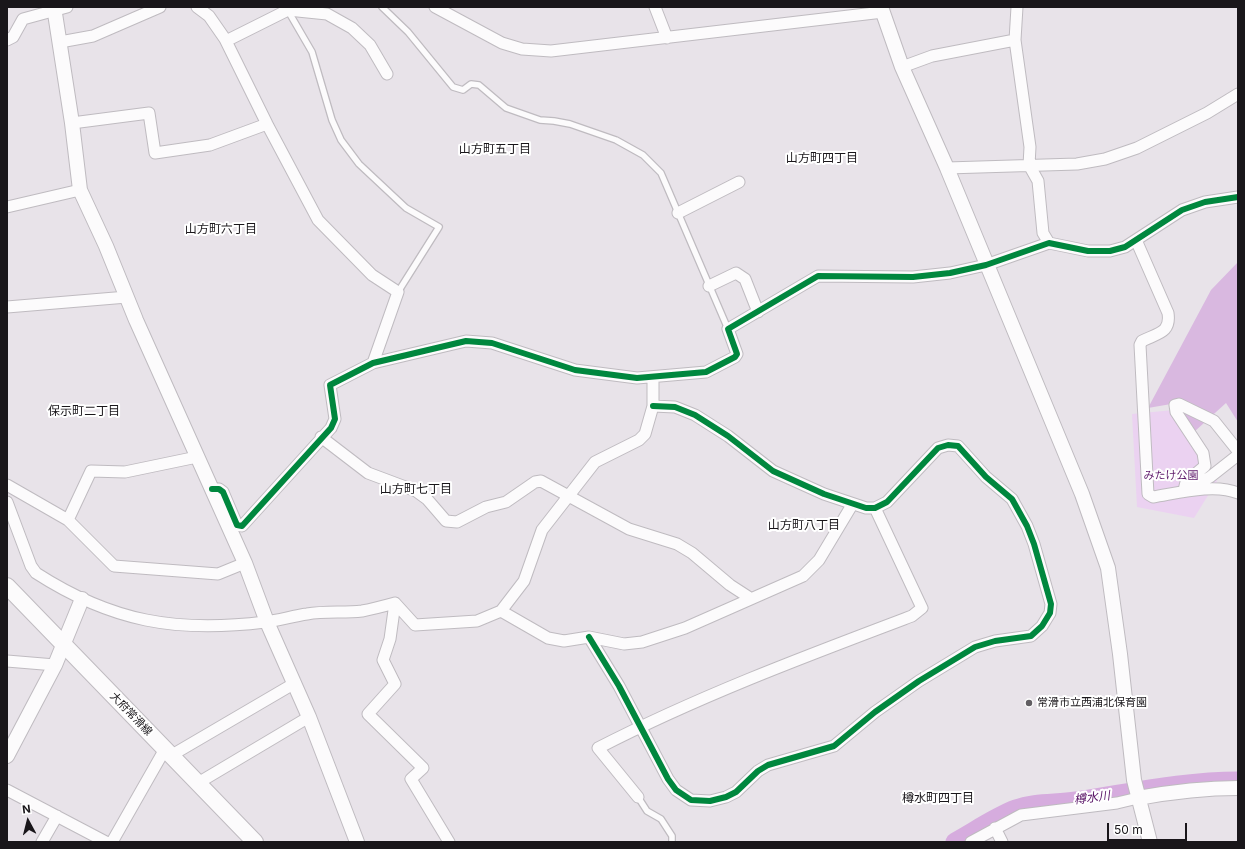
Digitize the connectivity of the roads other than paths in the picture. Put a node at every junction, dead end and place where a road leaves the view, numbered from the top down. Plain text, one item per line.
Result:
1 (160, 7) edge
2 (196, 7) edge
3 (382, 7) edge
4 (435, 7) edge
5 (655, 7) edge
6 (1017, 7) edge
7 (58, 8) edge
8 (287, 8) edge
9 (882, 9) edge
10 (667, 38) junction
11 (7, 40) edge
12 (1015, 40) junction
13 (226, 41) junction
14 (60, 42) junction
15 (902, 68) junction
16 (387, 74) dead end
17 (1238, 94) edge
18 (72, 123) junction
19 (267, 124) junction
20 (1029, 165) junction
21 (947, 168) junction
22 (739, 182) dead end
23 (80, 190) junction
24 (1238, 197) edge
25 (7, 207) edge
26 (678, 213) junction
27 (1136, 240) junction
28 (1049, 243) junction
29 (986, 265) junction
30 (709, 286) junction
31 (398, 292) junction
32 (127, 297) junction
33 (7, 307) edge
34 (758, 312) junction
35 (728, 329) junction
36 (373, 363) junction
37 (653, 377) junction
38 (653, 406) junction
39 (322, 437) junction
40 (1238, 451) edge
41 (1238, 455) edge
42 (197, 457) junction
43 (7, 485) edge
44 (212, 489) junction
45 (1184, 490) junction
46 (1238, 493) edge
47 (569, 495) junction
48 (8, 505) edge
49 (852, 505) junction
50 (875, 508) junction
51 (68, 520) junction
52 (245, 563) junction
53 (7, 586) edge
54 (750, 598) junction
55 (82, 599) junction
56 (395, 603) junction
57 (501, 611) junction
58 (267, 622) junction
59 (589, 637) junction
60 (64, 644) junction
61 (9, 658) edge
62 (55, 665) junction
63 (295, 683) junction
64 (308, 717) junction
65 (639, 727) junction
66 (168, 752) junction
67 (7, 756) edge
68 (198, 783) junction
69 (1238, 788) edge
70 (7, 790) edge
71 (638, 797) joint
72 (1138, 797) junction
73 (57, 816) junction
74 (995, 828) junction
75 (42, 842) edge
76 (106, 842) edge
77 (112, 842) edge
78 (255, 842) edge
79 (357, 842) edge
80 (449, 842) edge
81 (672, 842) edge
82 (971, 842) edge
83 (1002, 842) edge
84 (1150, 842) edge

1 - 14 street
2 - 13 street
3 - 26 lane
4 - 10 street
5 - 10 street
6 - 12 street
7 - 11 street
7 - 14 street
8 - 13 street
8 - 16 street
8 - 31 lane
9 - 10 street
9 - 15 street
12 - 15 street
12 - 20 street
13 - 19 street
14 - 18 street
15 - 21 street
17 - 20 street
18 - 19 street
18 - 23 street
19 - 31 street
20 - 21 street
20 - 28 street
21 - 29 street
22 - 26 street
23 - 25 street
23 - 32 street
24 - 27 street
26 - 30 lane
27 - 28 street
27 - 45 street
28 - 29 street
29 - 34 street
29 - 72 street
30 - 34 street
30 - 35 lane
31 - 36 street
32 - 33 street
32 - 42 street
34 - 35 street
35 - 37 street
36 - 37 street
36 - 39 street
37 - 38 street
38 - 47 street
38 - 49 street
39 - 44 street
39 - 47 street
40 - 45 street
41 - 45 street
42 - 44 street
42 - 51 street
43 - 51 street
44 - 52 street
45 - 46 street
47 - 54 street
47 - 57 street
48 - 55 street
49 - 50 street
49 - 54 street
50 - 65 street
50 - 65 street
51 - 52 street
52 - 58 street
53 - 60 main road, 大府常滑線
54 - 59 street
55 - 58 street
55 - 60 street
56 - 57 street
56 - 58 street
56 - 80 street
57 - 59 street
58 - 63 street
59 - 65 street
60 - 62 street
60 - 66 main road, 大府常滑線
61 - 62 street
62 - 67 street
63 - 64 street
63 - 66 street
64 - 68 street
64 - 79 street
65 - 71 street
66 - 68 main road, 大府常滑線
66 - 77 street
68 - 78 main road, 大府常滑線
69 - 72 street
70 - 73 street
71 - 81 lane
72 - 74 street
72 - 84 street
73 - 75 street
73 - 76 street
74 - 82 street
74 - 83 street

